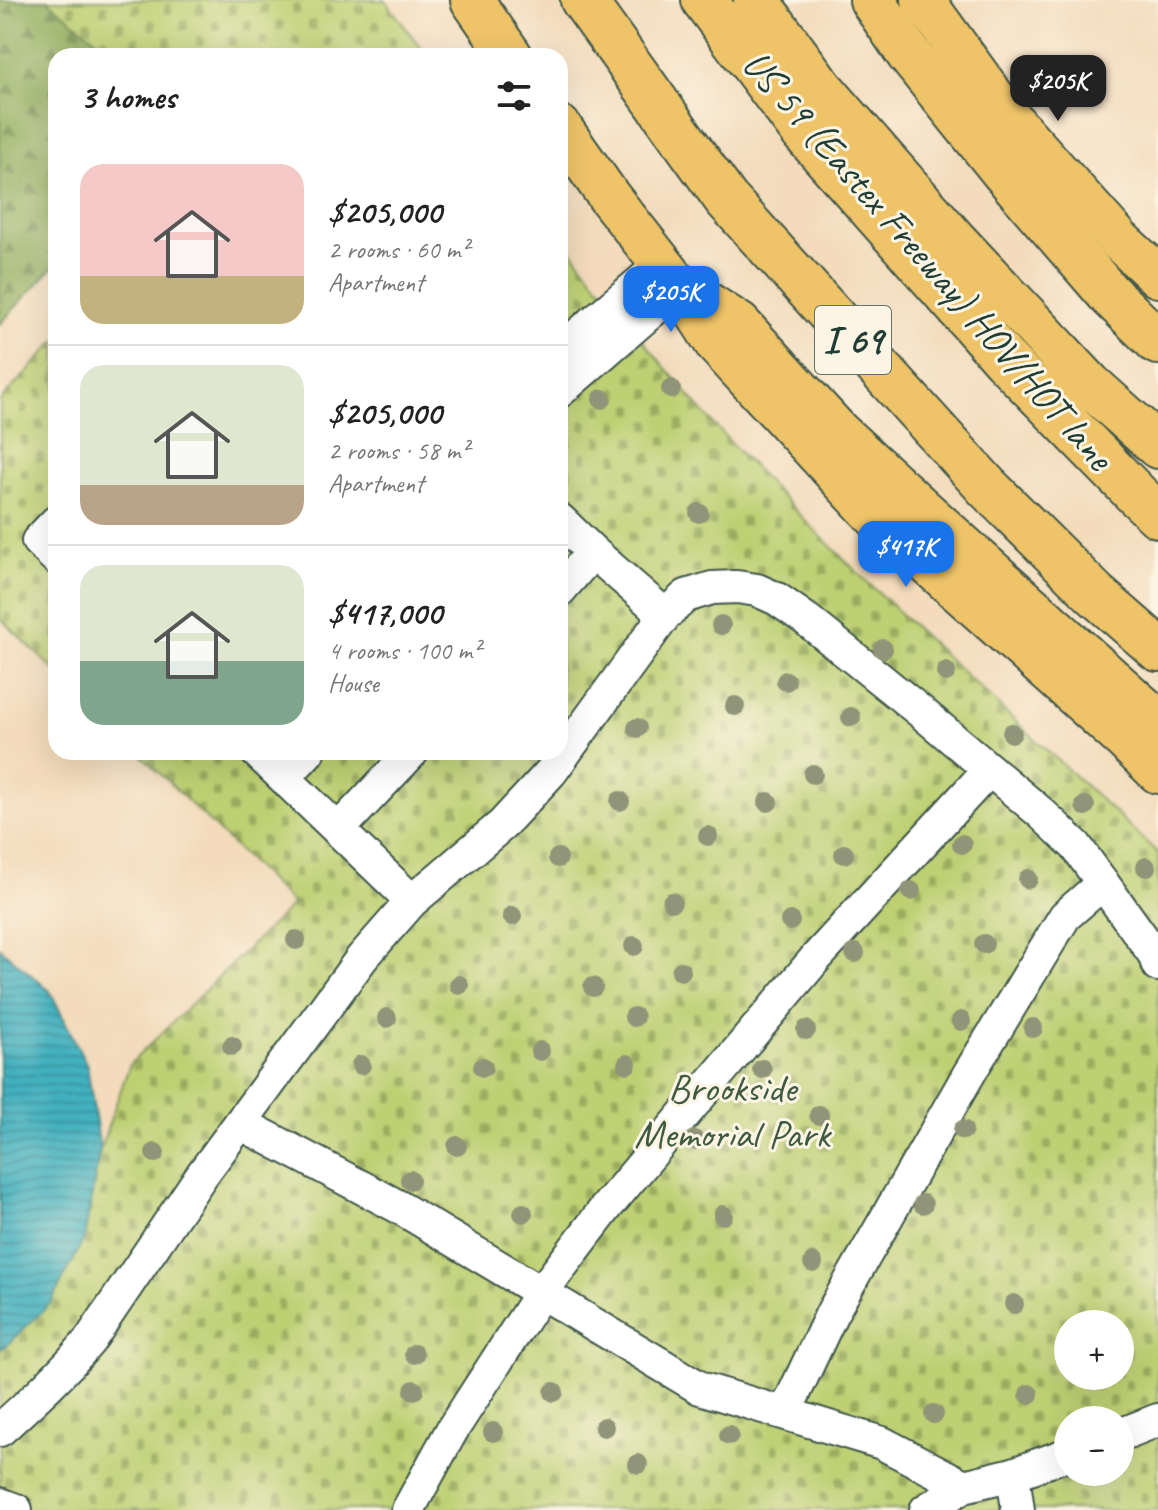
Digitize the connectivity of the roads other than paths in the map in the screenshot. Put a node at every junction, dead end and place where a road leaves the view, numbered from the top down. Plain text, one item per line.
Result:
1 (472, 0) edge
2 (583, 0) edge
3 (704, 0) edge
4 (756, 0) edge
5 (872, 0) edge
6 (923, 0) edge
7 (505, 48) edge
8 (568, 138) edge
9 (671, 276) junction
10 (1158, 276) edge
11 (1158, 342) edge
12 (568, 345) edge
13 (568, 383) edge
14 (1158, 446) edge
15 (1158, 515) edge
16 (568, 528) edge
17 (48, 530) edge
18 (48, 550) edge
19 (593, 552) junction
20 (568, 581) edge
21 (665, 615) junction
22 (1158, 649) edge
23 (1158, 722) edge
24 (568, 749) edge
25 (265, 760) edge
26 (301, 760) edge
27 (404, 760) edge
28 (560, 760) edge
29 (989, 770) junction
30 (1158, 772) edge
31 (284, 778) junction
32 (338, 830) junction
33 (1103, 883) junction
34 (412, 901) junction
35 (1158, 965) edge
36 (240, 1123) junction
37 (540, 1294) junction
38 (785, 1413) junction
39 (1156, 1423) edge
40 (0, 1430) edge
41 (1134, 1430) edge
42 (1054, 1459) edge
43 (1013, 1474) junction
44 (964, 1486) junction
45 (0, 1504) edge
46 (16, 1510) edge
47 (408, 1510) edge
48 (926, 1510) edge
49 (1018, 1510) edge

1 - 7 main road
2 - 22 highway, I 69
3 - 15 highway, US 59 (Eastex Freeway) HOV/HOT lane / I 69
4 - 14 highway
5 - 11 highway
6 - 10 main road
8 - 9 main road
9 - 12 lane
9 - 13 lane
9 - 23 highway
9 - 30 main road
16 - 19 lane
17 - 18 lane
19 - 20 lane
19 - 21 lane
21 - 24 lane
21 - 29 lane
25 - 31 lane
26 - 31 lane
27 - 32 lane
28 - 34 lane
29 - 33 lane
29 - 37 lane
31 - 32 lane
32 - 34 lane
33 - 35 lane
33 - 38 lane
34 - 36 lane
36 - 37 lane
36 - 40 lane
37 - 38 lane
37 - 47 lane
38 - 44 lane
39 - 41 lane
42 - 43 lane
43 - 44 lane
43 - 49 lane
44 - 48 lane
45 - 46 lane

